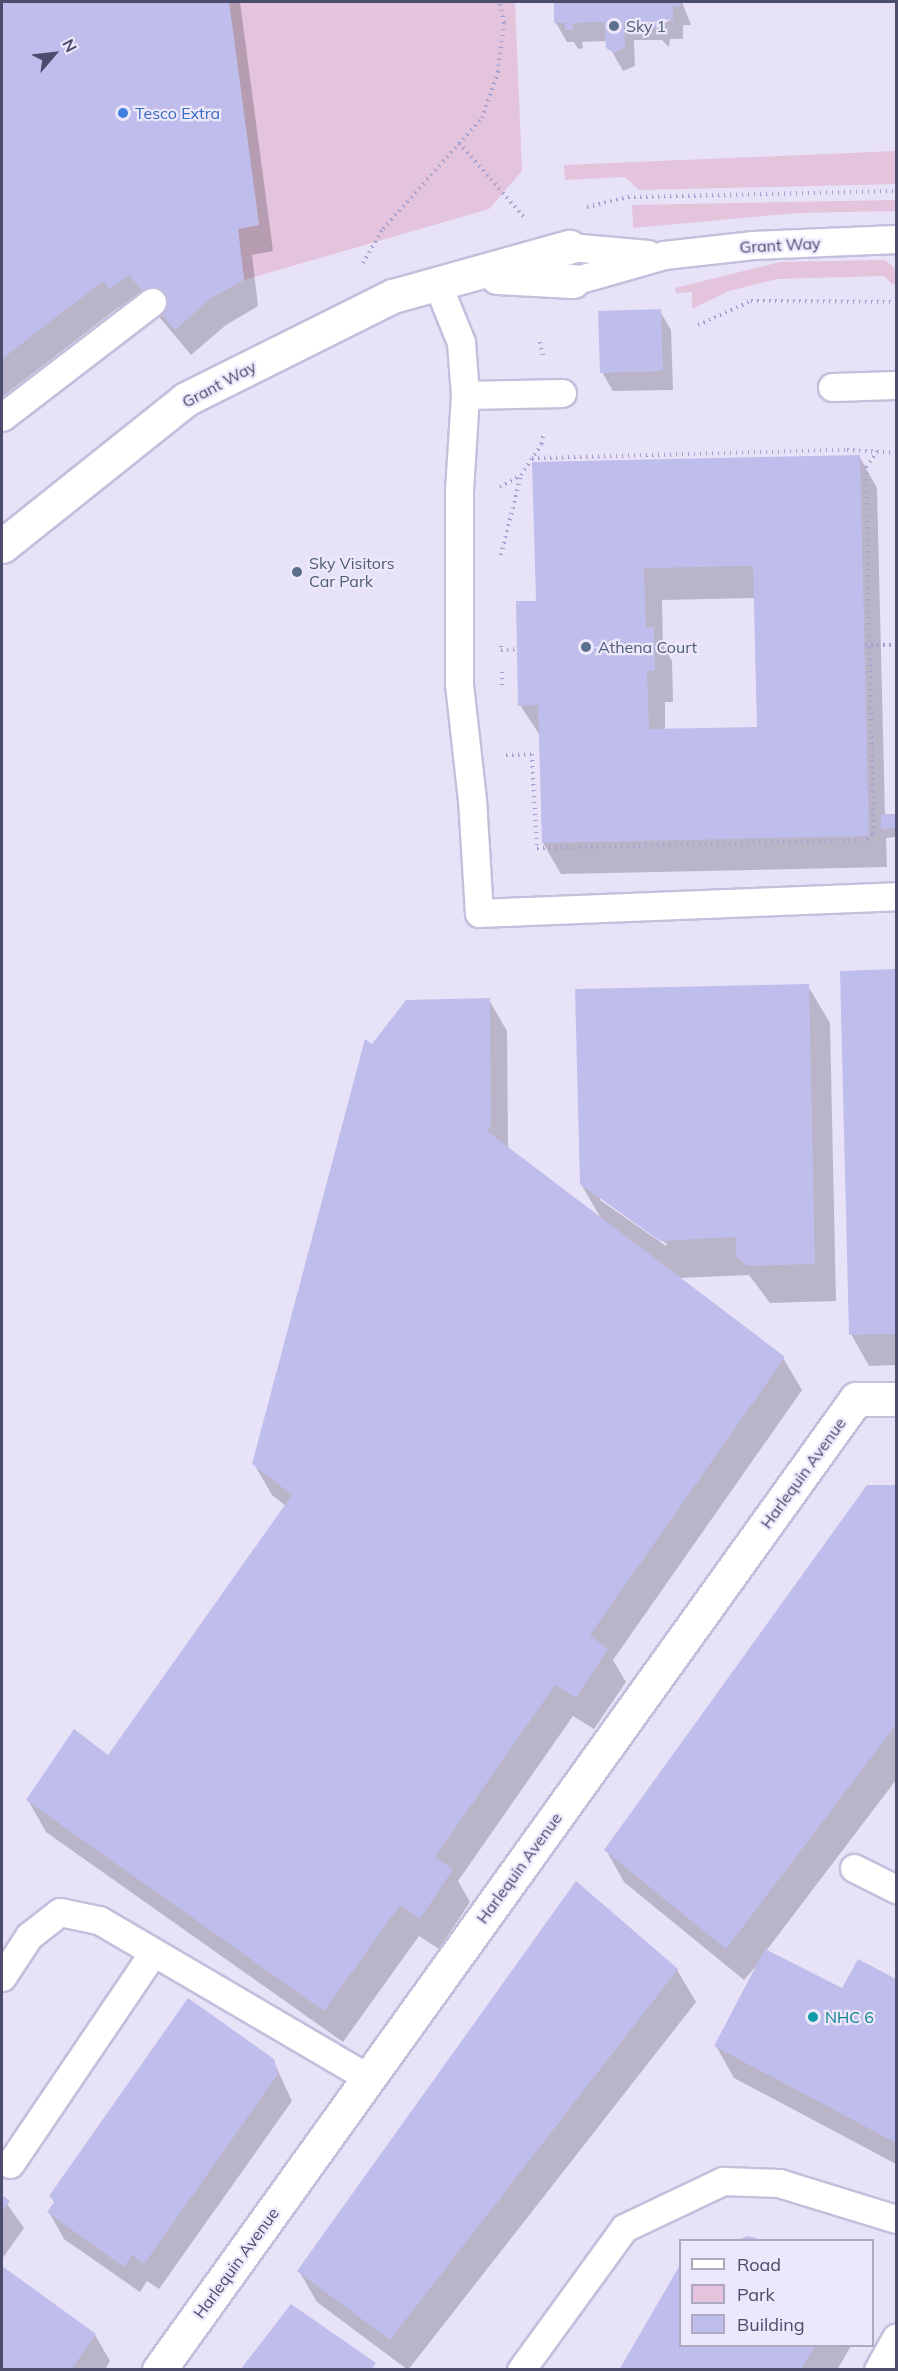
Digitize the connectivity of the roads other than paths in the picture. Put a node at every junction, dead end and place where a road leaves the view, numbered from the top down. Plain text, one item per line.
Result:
1 (897, 239) edge
2 (569, 247) joint
3 (664, 255) junction
4 (468, 275) junction
5 (573, 281) joint
6 (436, 284) junction
7 (152, 303) dead end
8 (897, 385) edge
9 (832, 387) dead end
10 (562, 393) dead end
11 (465, 395) junction
12 (2, 417) edge
13 (2, 546) edge
14 (897, 896) edge
15 (897, 1399) edge
16 (854, 1868) dead end
17 (897, 1889) edge
18 (152, 1954) junction
19 (2, 1977) edge
20 (368, 2079) junction
21 (10, 2164) dead end
22 (897, 2219) edge
23 (897, 2338) edge
24 (159, 2370) edge
25 (521, 2370) edge
26 (878, 2370) edge

1 - 3 lane, Grant Way
2 - 3 lane, Grant Way
2 - 4 street, Grant Way
3 - 5 lane, Grant Way
4 - 5 street, Grant Way
4 - 6 street, Grant Way
6 - 11 lane
6 - 13 street, Grant Way
7 - 12 lane
8 - 9 lane
10 - 11 lane
11 - 14 lane
15 - 20 street, Harlequin Avenue
16 - 17 lane
18 - 19 lane
18 - 20 lane
18 - 21 lane
20 - 24 street, Harlequin Avenue
22 - 25 lane
23 - 26 lane

